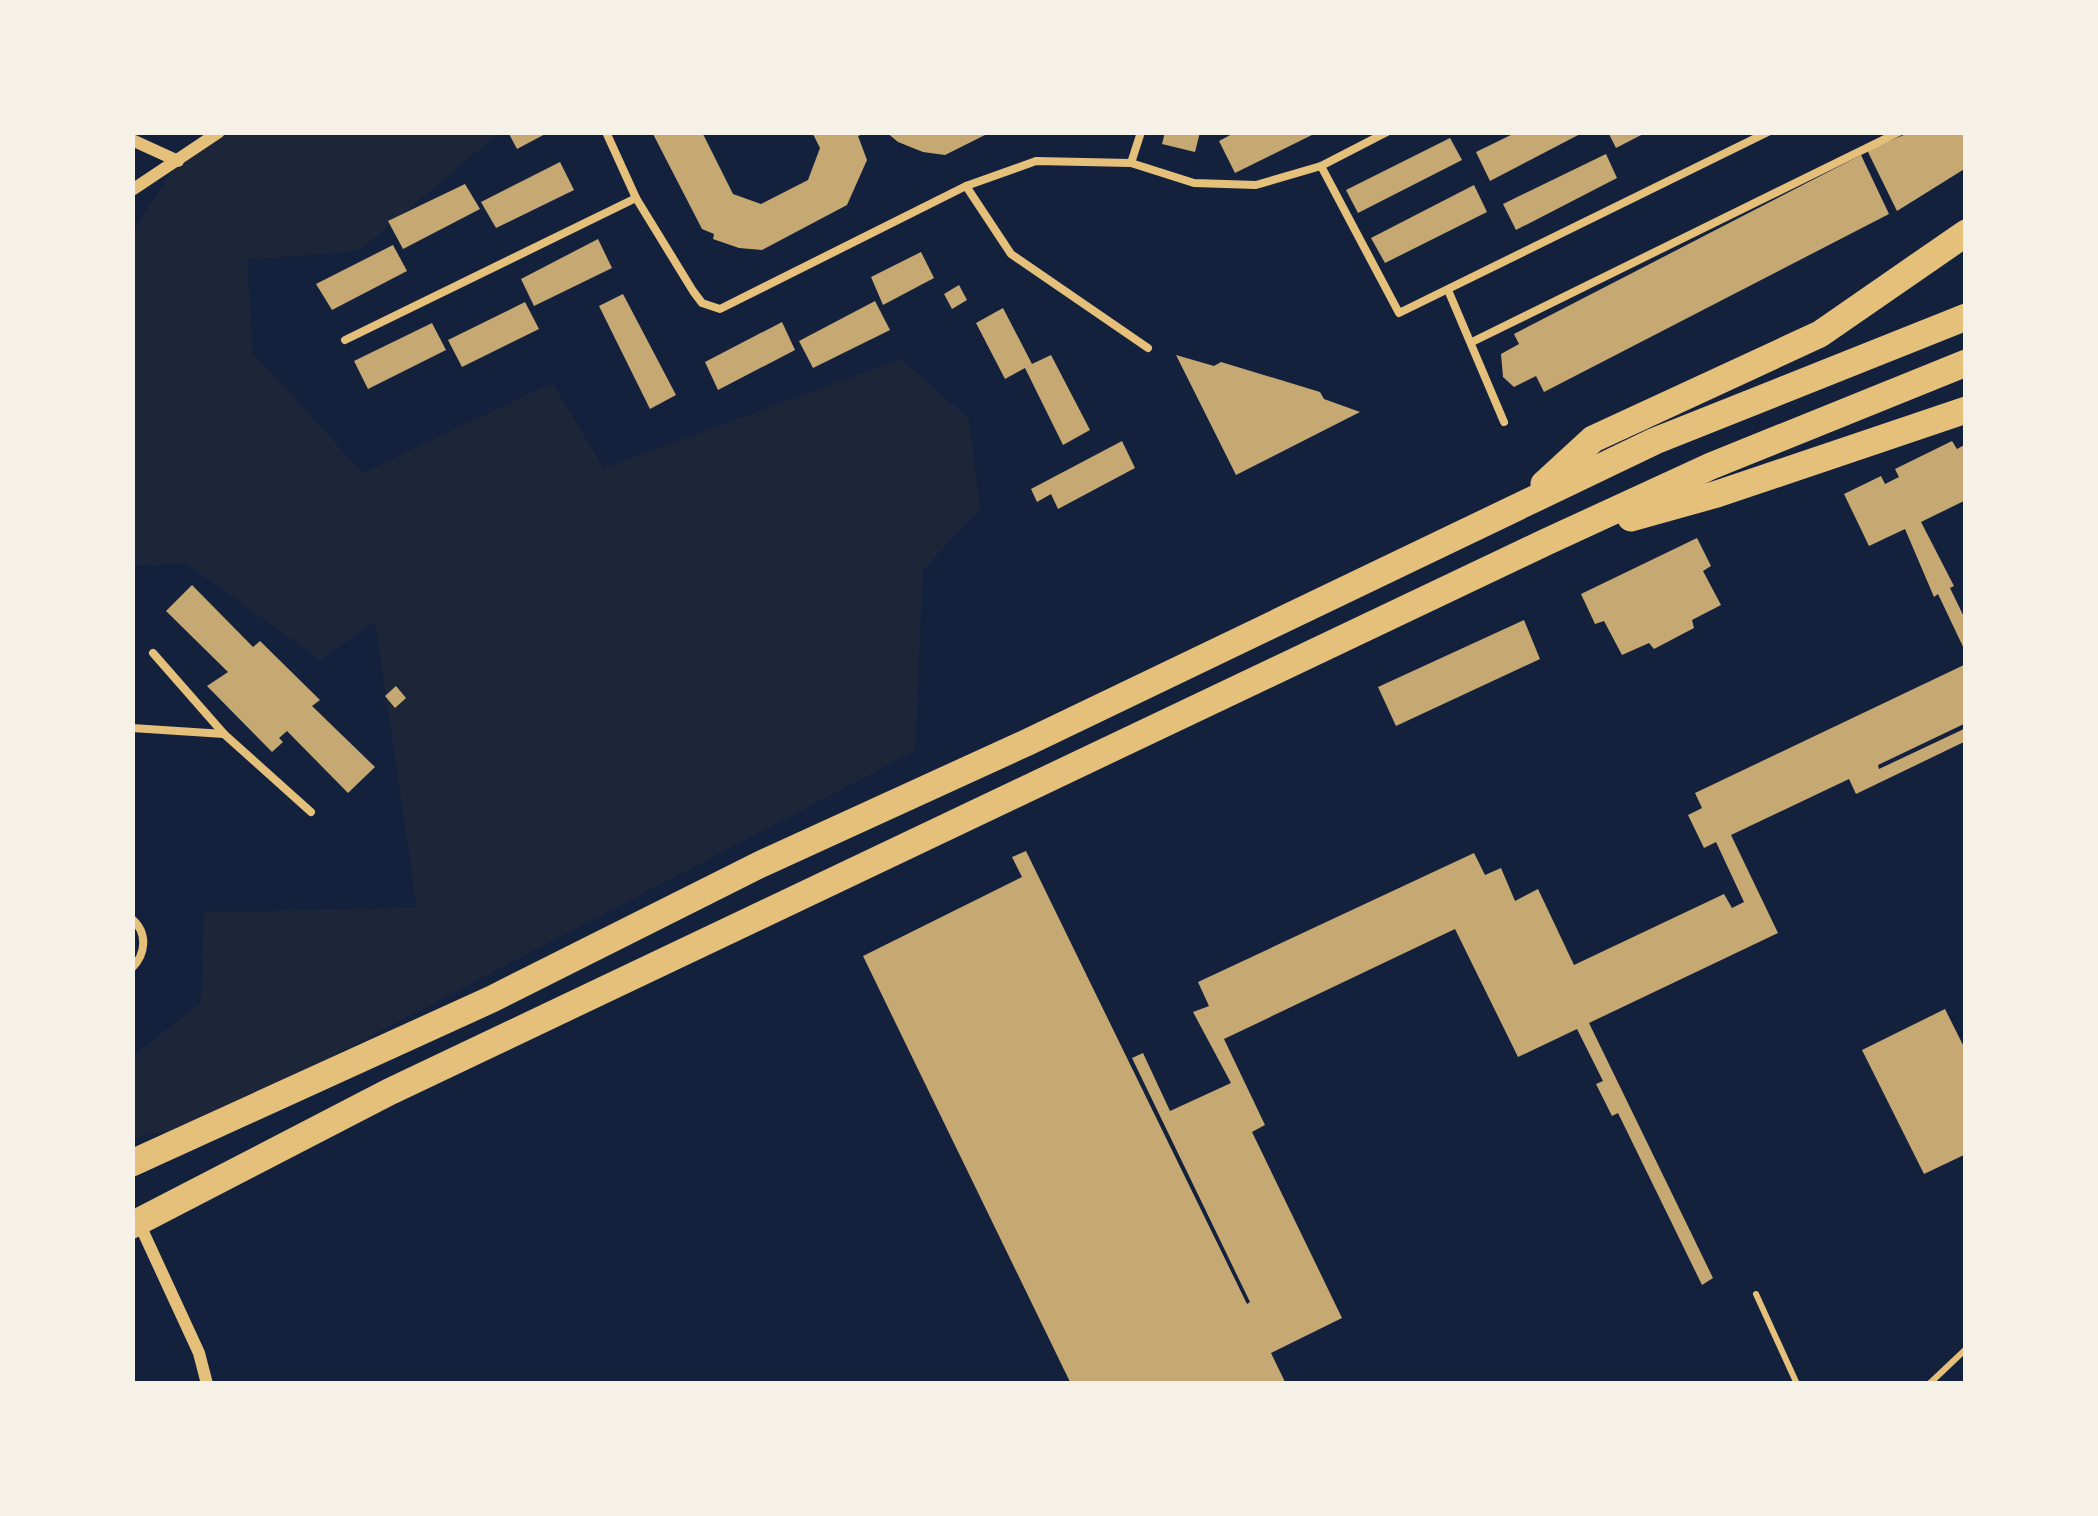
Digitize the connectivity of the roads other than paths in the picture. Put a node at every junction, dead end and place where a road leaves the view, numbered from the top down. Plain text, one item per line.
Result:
1 (219, 132) edge
2 (606, 132) edge
3 (1142, 132) edge
4 (1387, 132) edge
5 (1768, 132) edge
6 (1899, 132) edge
7 (132, 140) edge
8 (178, 161) junction
9 (1131, 163) junction
10 (1322, 166) junction
11 (966, 187) junction
12 (132, 190) edge
13 (636, 198) junction
14 (1966, 233) edge
15 (1448, 290) junction
16 (1966, 317) edge
17 (345, 340) dead end
18 (1472, 342) junction
19 (1148, 348) dead end
20 (1966, 363) edge
21 (1966, 410) edge
22 (1504, 422) dead end
23 (1525, 502) junction
24 (1546, 542) junction
25 (153, 652) dead end
26 (132, 728) edge
27 (224, 734) junction
28 (311, 812) dead end
29 (132, 919) edge
30 (132, 968) edge
31 (132, 1162) edge
32 (135, 1223) edge
33 (207, 1384) edge

1 - 8 street
2 - 13 lane
3 - 9 lane
4 - 10 lane
5 - 15 lane
6 - 18 lane
7 - 8 street
8 - 12 street
9 - 10 lane
9 - 11 lane
10 - 15 lane
11 - 13 lane
11 - 19 lane
13 - 17 lane
14 - 23 highway
15 - 18 lane
16 - 23 highway
18 - 22 lane
20 - 24 highway
21 - 24 highway
23 - 31 highway
24 - 32 highway
25 - 27 lane
26 - 27 lane
27 - 28 lane
29 - 30 lane
32 - 33 street

